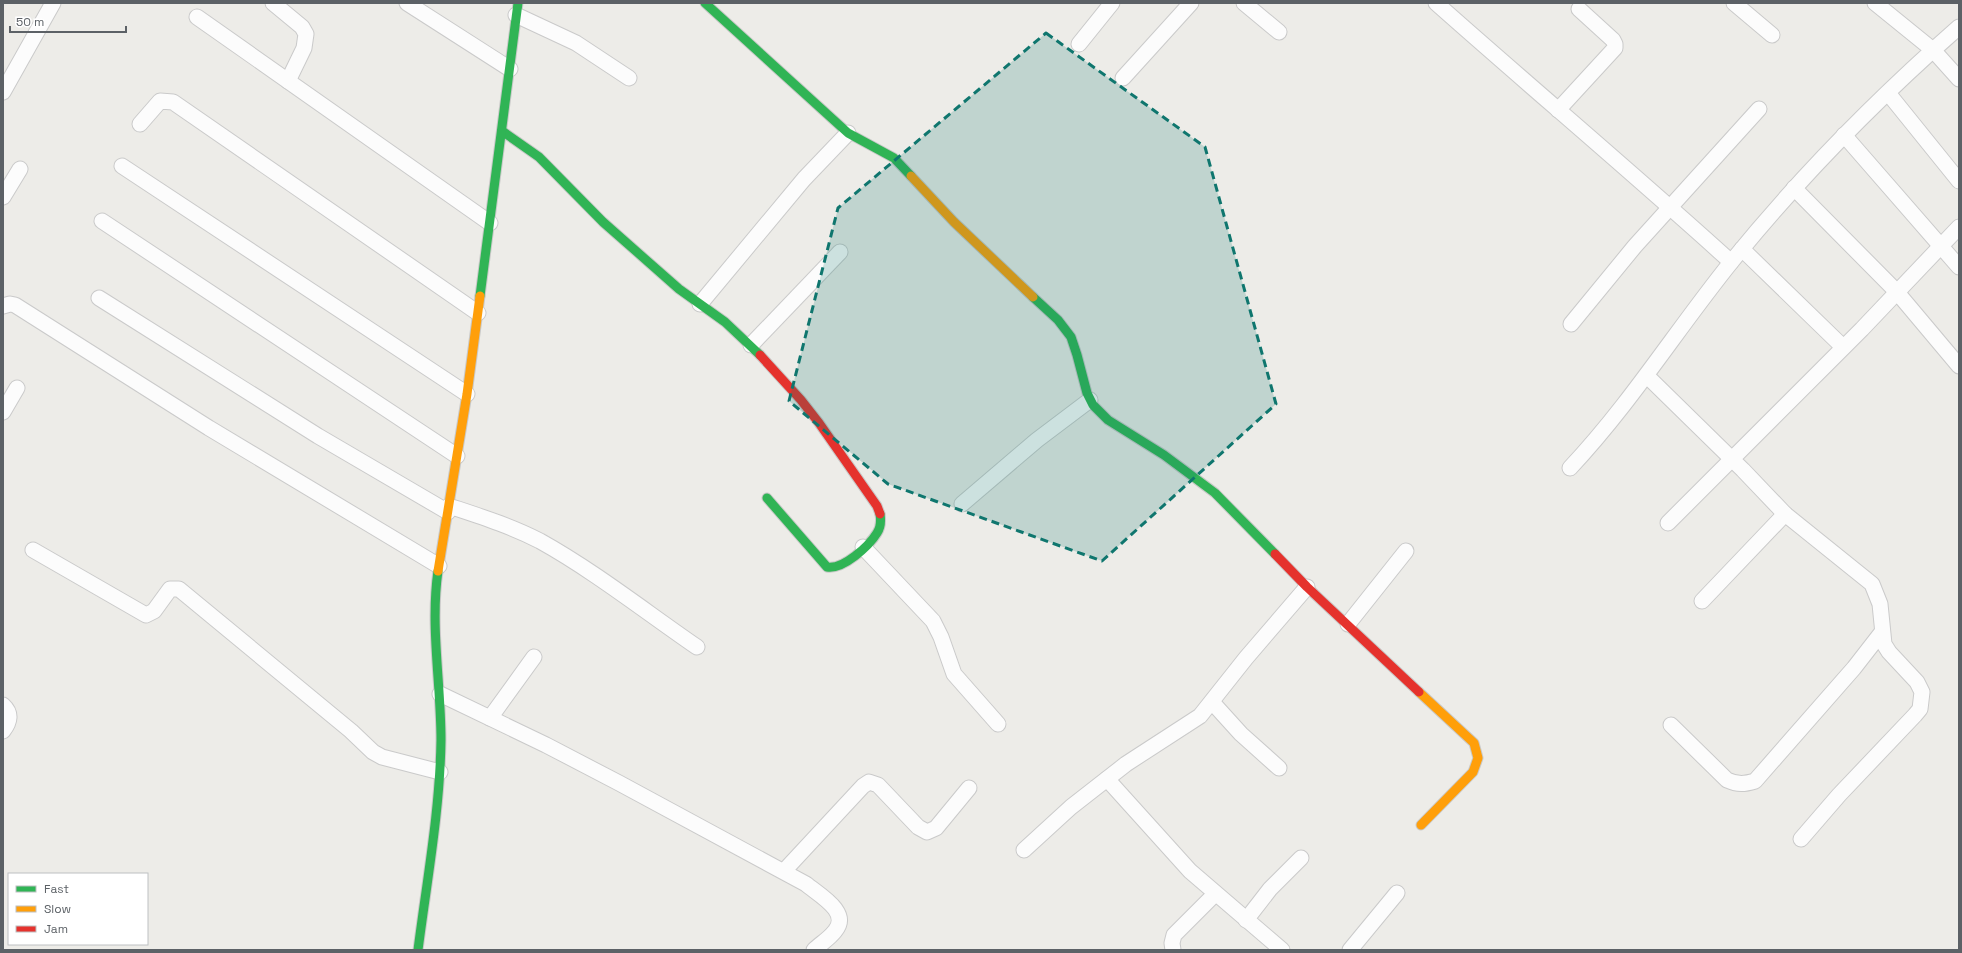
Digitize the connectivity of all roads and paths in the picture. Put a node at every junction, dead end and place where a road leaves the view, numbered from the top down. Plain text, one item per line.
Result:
1 (53, 3) edge
2 (273, 3) edge
3 (407, 3) edge
4 (705, 3) edge
5 (1112, 3) edge
6 (1191, 3) edge
7 (1244, 3) edge
8 (1436, 3) edge
9 (1734, 3) edge
10 (1875, 3) edge
11 (517, 9) edge
12 (1579, 9) dead end
13 (197, 17) dead end
14 (1959, 27) edge
15 (1279, 32) dead end
16 (1772, 35) dead end
17 (1079, 44) dead end
18 (1933, 50) junction
19 (510, 69) junction
20 (629, 78) dead end
21 (1123, 78) dead end
22 (1959, 80) edge
23 (288, 81) junction
24 (3, 92) edge
25 (1888, 93) junction
26 (1759, 109) dead end
27 (1558, 110) junction
28 (140, 124) dead end
29 (502, 131) junction
30 (848, 133) junction
31 (1844, 135) junction
32 (122, 166) dead end
33 (20, 169) dead end
34 (1959, 181) edge
35 (1794, 188) junction
36 (3, 197) edge
37 (1670, 207) junction
38 (102, 221) dead end
39 (490, 223) junction
40 (1959, 227) edge
41 (1940, 245) junction
42 (1742, 249) junction
43 (840, 252) dead end
44 (1731, 262) junction
45 (1959, 267) edge
46 (1896, 291) junction
47 (99, 298) dead end
48 (700, 304) junction
49 (3, 306) edge
50 (478, 313) junction
51 (1571, 324) dead end
52 (751, 345) junction
53 (1843, 347) junction
54 (1959, 366) edge
55 (1647, 376) junction
56 (17, 388) dead end
57 (467, 394) junction
58 (1090, 400) junction
59 (3, 412) edge
60 (457, 456) junction
61 (1732, 459) junction
62 (1570, 468) dead end
63 (767, 498) dead end
64 (962, 504) dead end
65 (448, 509) junction
66 (1785, 514) junction
67 (1668, 523) dead end
68 (864, 546) junction
69 (33, 550) dead end
70 (1406, 551) dead end
71 (439, 566) junction
72 (1307, 587) junction
73 (1702, 601) dead end
74 (1348, 624) junction
75 (1882, 632) junction
76 (697, 647) dead end
77 (534, 657) dead end
78 (440, 694) junction
79 (1212, 702) junction
80 (3, 705) edge
81 (490, 718) junction
82 (998, 724) dead end
83 (1671, 725) dead end
84 (3, 732) edge
85 (1280, 768) dead end
86 (440, 772) junction
87 (1107, 779) junction
88 (969, 788) dead end
89 (1421, 825) dead end
90 (1801, 839) dead end
91 (1024, 850) dead end
92 (1301, 858) dead end
93 (784, 871) junction
94 (1397, 893) dead end
95 (1215, 894) junction
96 (1246, 920) junction
97 (418, 950) edge
98 (814, 950) edge
99 (1173, 950) edge
100 (1282, 950) edge
101 (1350, 950) edge

1 - 24 street
2 - 23 street
3 - 19 street
4 - 30 street
5 - 17 street
6 - 21 street
7 - 15 street
8 - 27 street
9 - 16 street
10 - 18 street
11 - 19 street
11 - 20 street
12 - 27 street
13 - 23 street
14 - 18 street
18 - 22 street
18 - 25 street
19 - 29 street
23 - 39 street
25 - 31 street
25 - 34 street
26 - 37 street
27 - 37 street
28 - 50 street
29 - 39 street
29 - 48 street
30 - 48 street
30 - 58 street
31 - 35 street
31 - 41 street
32 - 57 street
33 - 36 street
35 - 42 street
35 - 46 street
37 - 44 street
37 - 51 street
38 - 60 street
39 - 50 street
40 - 41 street
41 - 45 street
41 - 46 street
42 - 44 street
42 - 53 street
43 - 52 street
44 - 55 street
46 - 53 street
46 - 54 street
47 - 65 street
48 - 52 street
49 - 71 street
50 - 57 street
52 - 68 street
53 - 61 street
55 - 61 street
55 - 62 street
56 - 59 street
57 - 60 street
58 - 64 street
58 - 72 street
60 - 65 street
61 - 66 street
61 - 67 street
63 - 68 street
65 - 71 street
65 - 76 street
66 - 73 street
66 - 75 street
68 - 82 street
69 - 86 street
70 - 74 street
71 - 78 street
72 - 74 street
72 - 79 street
74 - 89 street
75 - 83 street
75 - 90 street
77 - 81 street
78 - 81 street
78 - 86 street
79 - 85 street
79 - 87 street
80 - 84 street
81 - 93 street
86 - 97 street
87 - 91 street
87 - 95 street
88 - 93 street
92 - 96 street
93 - 98 street
94 - 101 street
95 - 96 street
95 - 99 street
96 - 100 street

